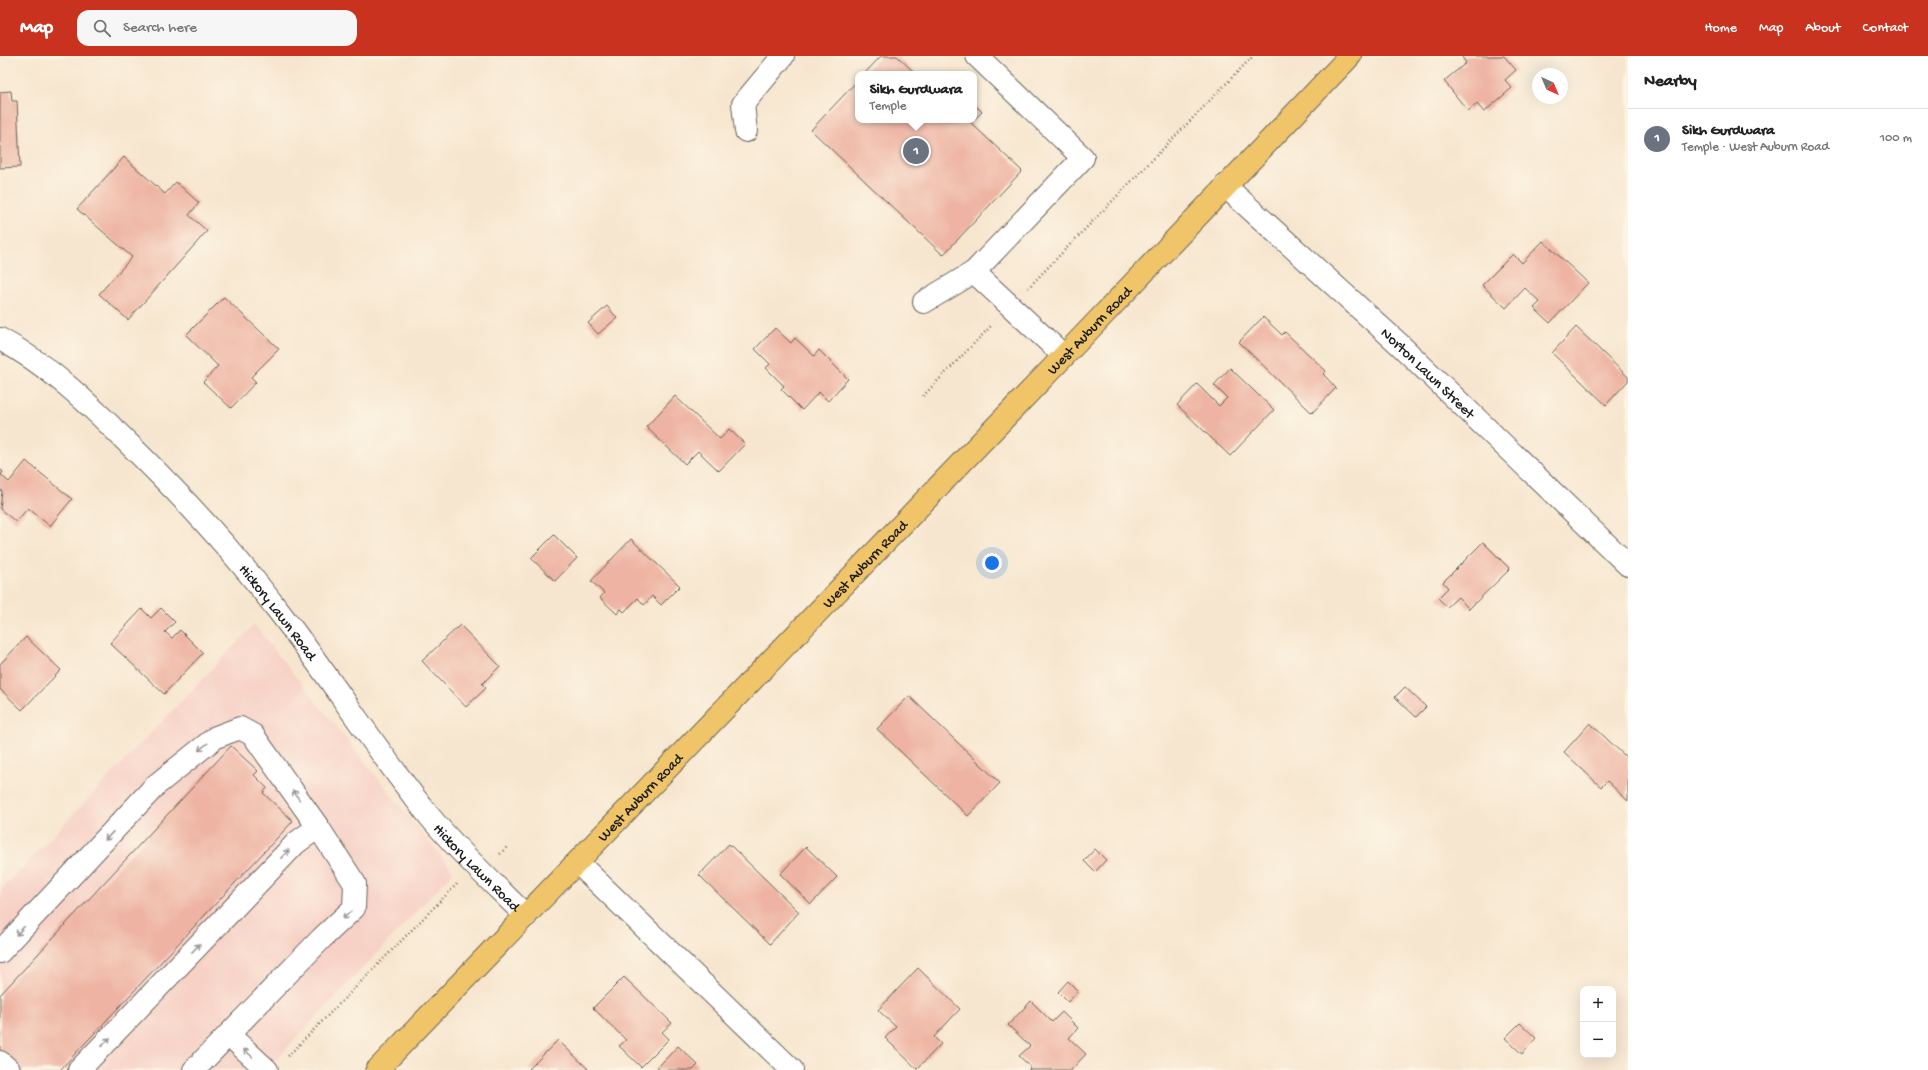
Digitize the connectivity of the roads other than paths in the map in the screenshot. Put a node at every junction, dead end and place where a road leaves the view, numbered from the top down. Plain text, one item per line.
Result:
1 (783, 56) edge
2 (977, 56) edge
3 (1350, 56) edge
4 (746, 131) dead end
5 (1225, 186) junction
6 (974, 272) junction
7 (924, 302) dead end
8 (0, 339) edge
9 (1064, 356) junction
10 (1628, 565) edge
11 (318, 827) junction
12 (578, 863) junction
13 (526, 916) junction
14 (0, 952) edge
15 (229, 1035) junction
16 (0, 1062) edge
17 (207, 1066) edge
18 (9, 1070) edge
19 (79, 1070) edge
20 (267, 1070) edge
21 (377, 1070) edge
22 (792, 1070) edge

1 - 4 street
2 - 6 street
3 - 5 main road, West Auburn Road
5 - 9 main road, West Auburn Road
5 - 10 street, Norton Lawn Street
6 - 7 street
6 - 9 street
8 - 13 street, Hickory Lawn Road
9 - 12 main road, West Auburn Road
11 -> 14 street
11 -> 15 street
19 -> 11 street
12 - 13 main road, West Auburn Road
12 - 22 street
13 - 21 main road, West Auburn Road
15 - 17 street
20 -> 15 street
16 - 18 street

